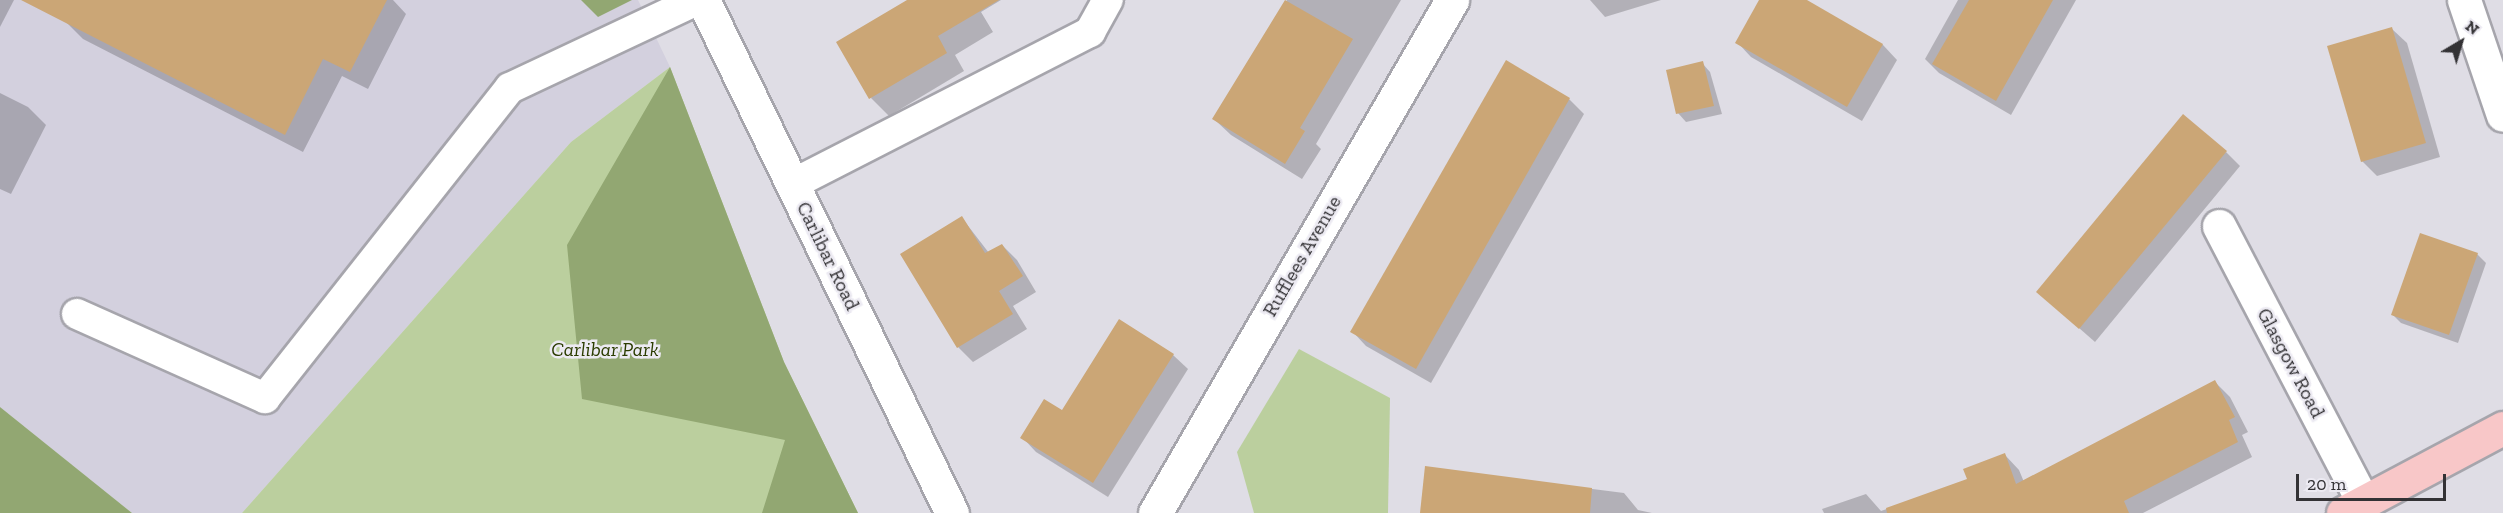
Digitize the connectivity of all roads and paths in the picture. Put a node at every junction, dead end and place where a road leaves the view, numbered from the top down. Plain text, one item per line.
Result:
1 (697, 0) edge
2 (702, 0) edge
3 (1108, 0) edge
4 (1452, 0) edge
5 (2464, 0) edge
6 (2503, 115) edge
7 (793, 184) junction
8 (2219, 226) dead end
9 (77, 314) dead end
10 (2503, 428) edge
11 (2353, 507) edge
12 (952, 513) edge
13 (1155, 513) edge

1 - 9 lane
2 - 7 street, Carlibar Road
3 - 7 lane
4 - 13 street, Rufflees Avenue
5 - 6 street
7 - 12 street, Carlibar Road
8 - 11 street, Glasgow Road
10 - 11 main road, Glasgow Road

